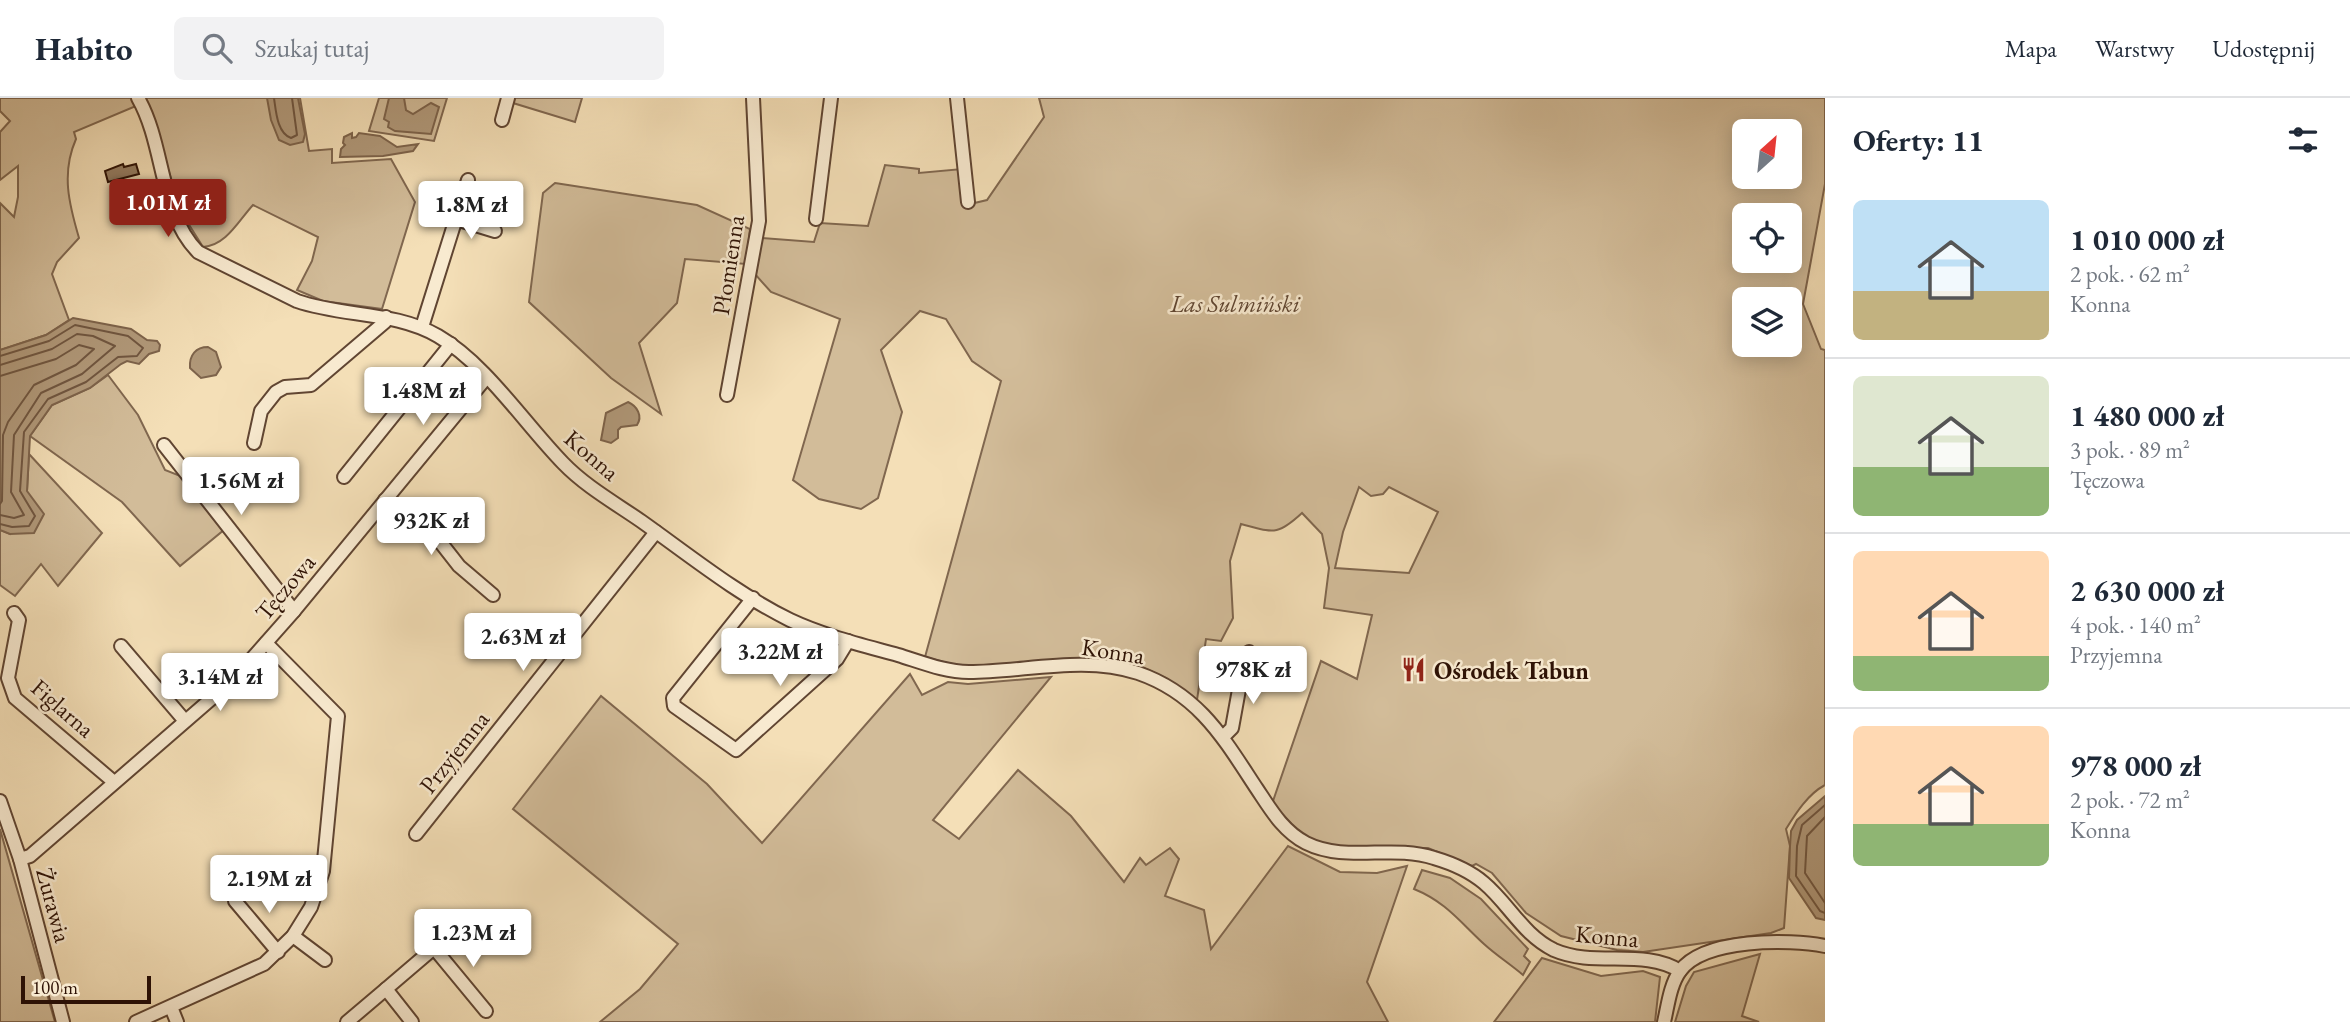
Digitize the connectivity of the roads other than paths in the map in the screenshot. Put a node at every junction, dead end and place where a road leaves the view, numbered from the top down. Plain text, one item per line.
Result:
1 (138, 98) edge
2 (508, 98) edge
3 (753, 98) edge
4 (831, 98) edge
5 (957, 98) edge
6 (502, 120) dead end
7 (468, 180) dead end
8 (968, 202) dead end
9 (456, 219) junction
10 (816, 219) dead end
11 (495, 231) dead end
12 (386, 317) junction
13 (422, 327) junction
14 (451, 344) junction
15 (486, 378) junction
16 (727, 396) dead end
17 (254, 443) dead end
18 (164, 444) dead end
19 (344, 477) dead end
20 (385, 499) junction
21 (656, 532) junction
22 (494, 595) dead end
23 (753, 598) junction
24 (294, 611) junction
25 (14, 613) dead end
26 (848, 640) junction
27 (266, 643) junction
28 (121, 646) dead end
29 (1249, 652) dead end
30 (185, 721) junction
31 (1223, 737) junction
32 (114, 782) junction
33 (0, 801) edge
34 (416, 834) dead end
35 (20, 859) junction
36 (234, 901) dead end
37 (293, 936) junction
38 (1825, 946) edge
39 (278, 951) junction
40 (325, 960) dead end
41 (1680, 971) junction
42 (386, 989) junction
43 (171, 1007) junction
44 (486, 1011) dead end
45 (62, 1022) edge
46 (136, 1022) edge
47 (177, 1022) edge
48 (346, 1022) edge
49 (412, 1022) edge
50 (1664, 1022) edge

1 - 12 street, Konna
2 - 6 street
3 - 16 street, Płomienna
4 - 10 street
5 - 8 street
7 - 9 street
9 - 11 street
9 - 13 street
12 - 13 street, Konna
12 - 17 street
13 - 14 street, Konna
14 - 15 street, Konna
14 - 19 street
15 - 20 street, Tęczowa
15 - 21 street, Konna
18 - 24 street
20 - 22 street
20 - 24 street, Tęczowa
21 - 23 street, Konna
21 - 34 street, Przyjemna
23 - 26 street, Konna
23 - 26 street
24 - 27 street, Tęczowa
25 - 32 street, Figlarna
26 - 31 street, Konna
27 - 30 street, Tęczowa
27 - 37 street
28 - 30 street
29 - 31 street
30 - 32 street, Tęczowa
31 - 41 street, Konna
32 - 35 street, Tęczowa
33 - 35 street, Żurawia
35 - 45 street, Żurawia
36 - 39 street
37 - 39 street
37 - 40 street
38 - 41 street
39 - 43 street
41 - 50 street
42 - 44 street
42 - 48 street
42 - 49 street
43 - 46 street
43 - 47 street

